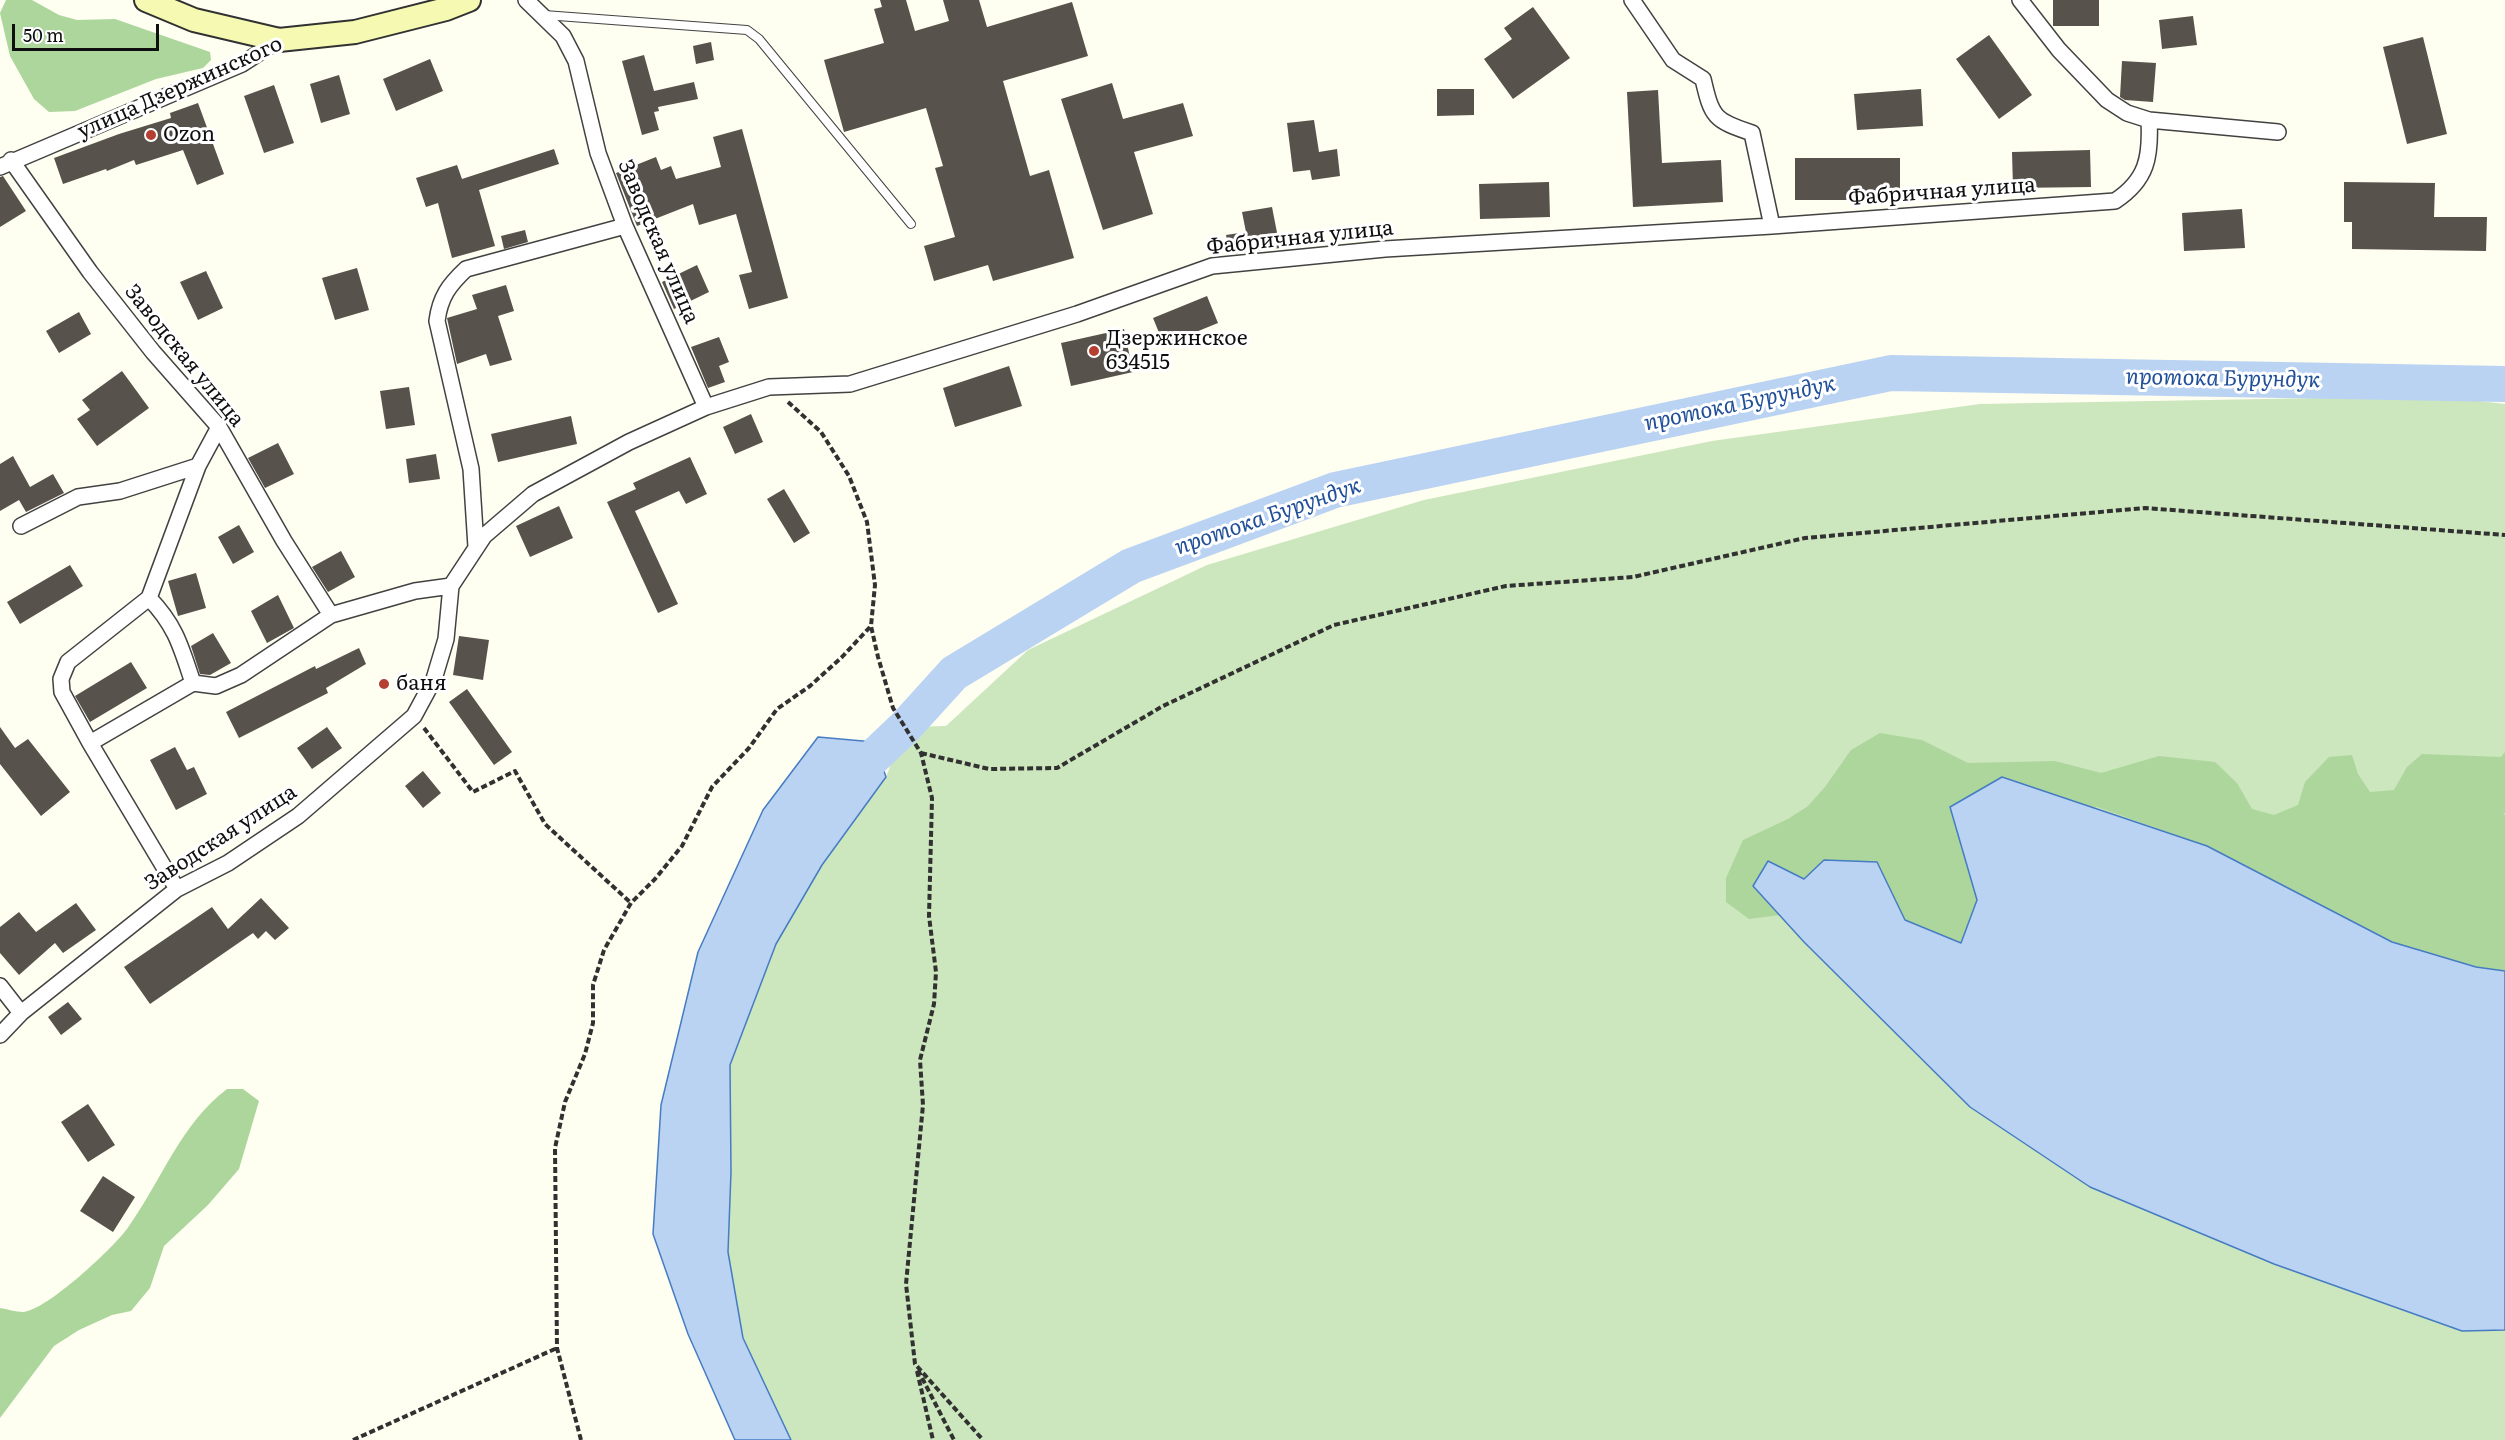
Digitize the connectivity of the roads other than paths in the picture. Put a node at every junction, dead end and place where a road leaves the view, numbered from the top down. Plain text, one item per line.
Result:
1 (146, 0) edge
2 (469, 0) edge
3 (526, 0) edge
4 (1632, 0) edge
5 (2020, 0) edge
6 (543, 15) junction
7 (279, 40) junction
8 (2149, 120) junction
9 (2278, 132) dead end
10 (6, 164) edge
11 (911, 224) dead end
12 (625, 226) junction
13 (1772, 226) junction
14 (850, 384) joint
15 (706, 407) junction
16 (219, 427) junction
17 (198, 466) junction
18 (21, 526) dead end
19 (477, 547) junction
20 (451, 586) junction
21 (149, 598) junction
22 (331, 615) junction
23 (193, 683) junction
24 (90, 743) junction
25 (177, 889) junction
26 (0, 986) edge
27 (21, 1013) junction
28 (0, 1035) edge

1 - 7 street
2 - 7 street, улица Дзержинского
3 - 6 street, Заводская улица
4 - 13 street
5 - 8 street
6 - 11 lane
6 - 12 street, Заводская улица
7 - 10 street, улица Дзержинского
8 - 9 street
8 - 13 street, Фабричная улица
10 - 16 street, Заводская улица
12 - 15 street, Заводская улица
12 - 19 street
13 - 14 street, Фабричная улица
14 - 15 street, Заводская улица
15 - 19 street, Заводская улица
16 - 17 street
16 - 22 street, Заводская улица
17 - 18 street
17 - 21 street
19 - 20 street, Заводская улица
20 - 22 street
20 - 25 street, Заводская улица
21 - 23 street
21 - 24 street
22 - 23 street
23 - 24 street
24 - 25 street
25 - 27 street, Заводская улица
26 - 27 street
27 - 28 street, Заводская улица

